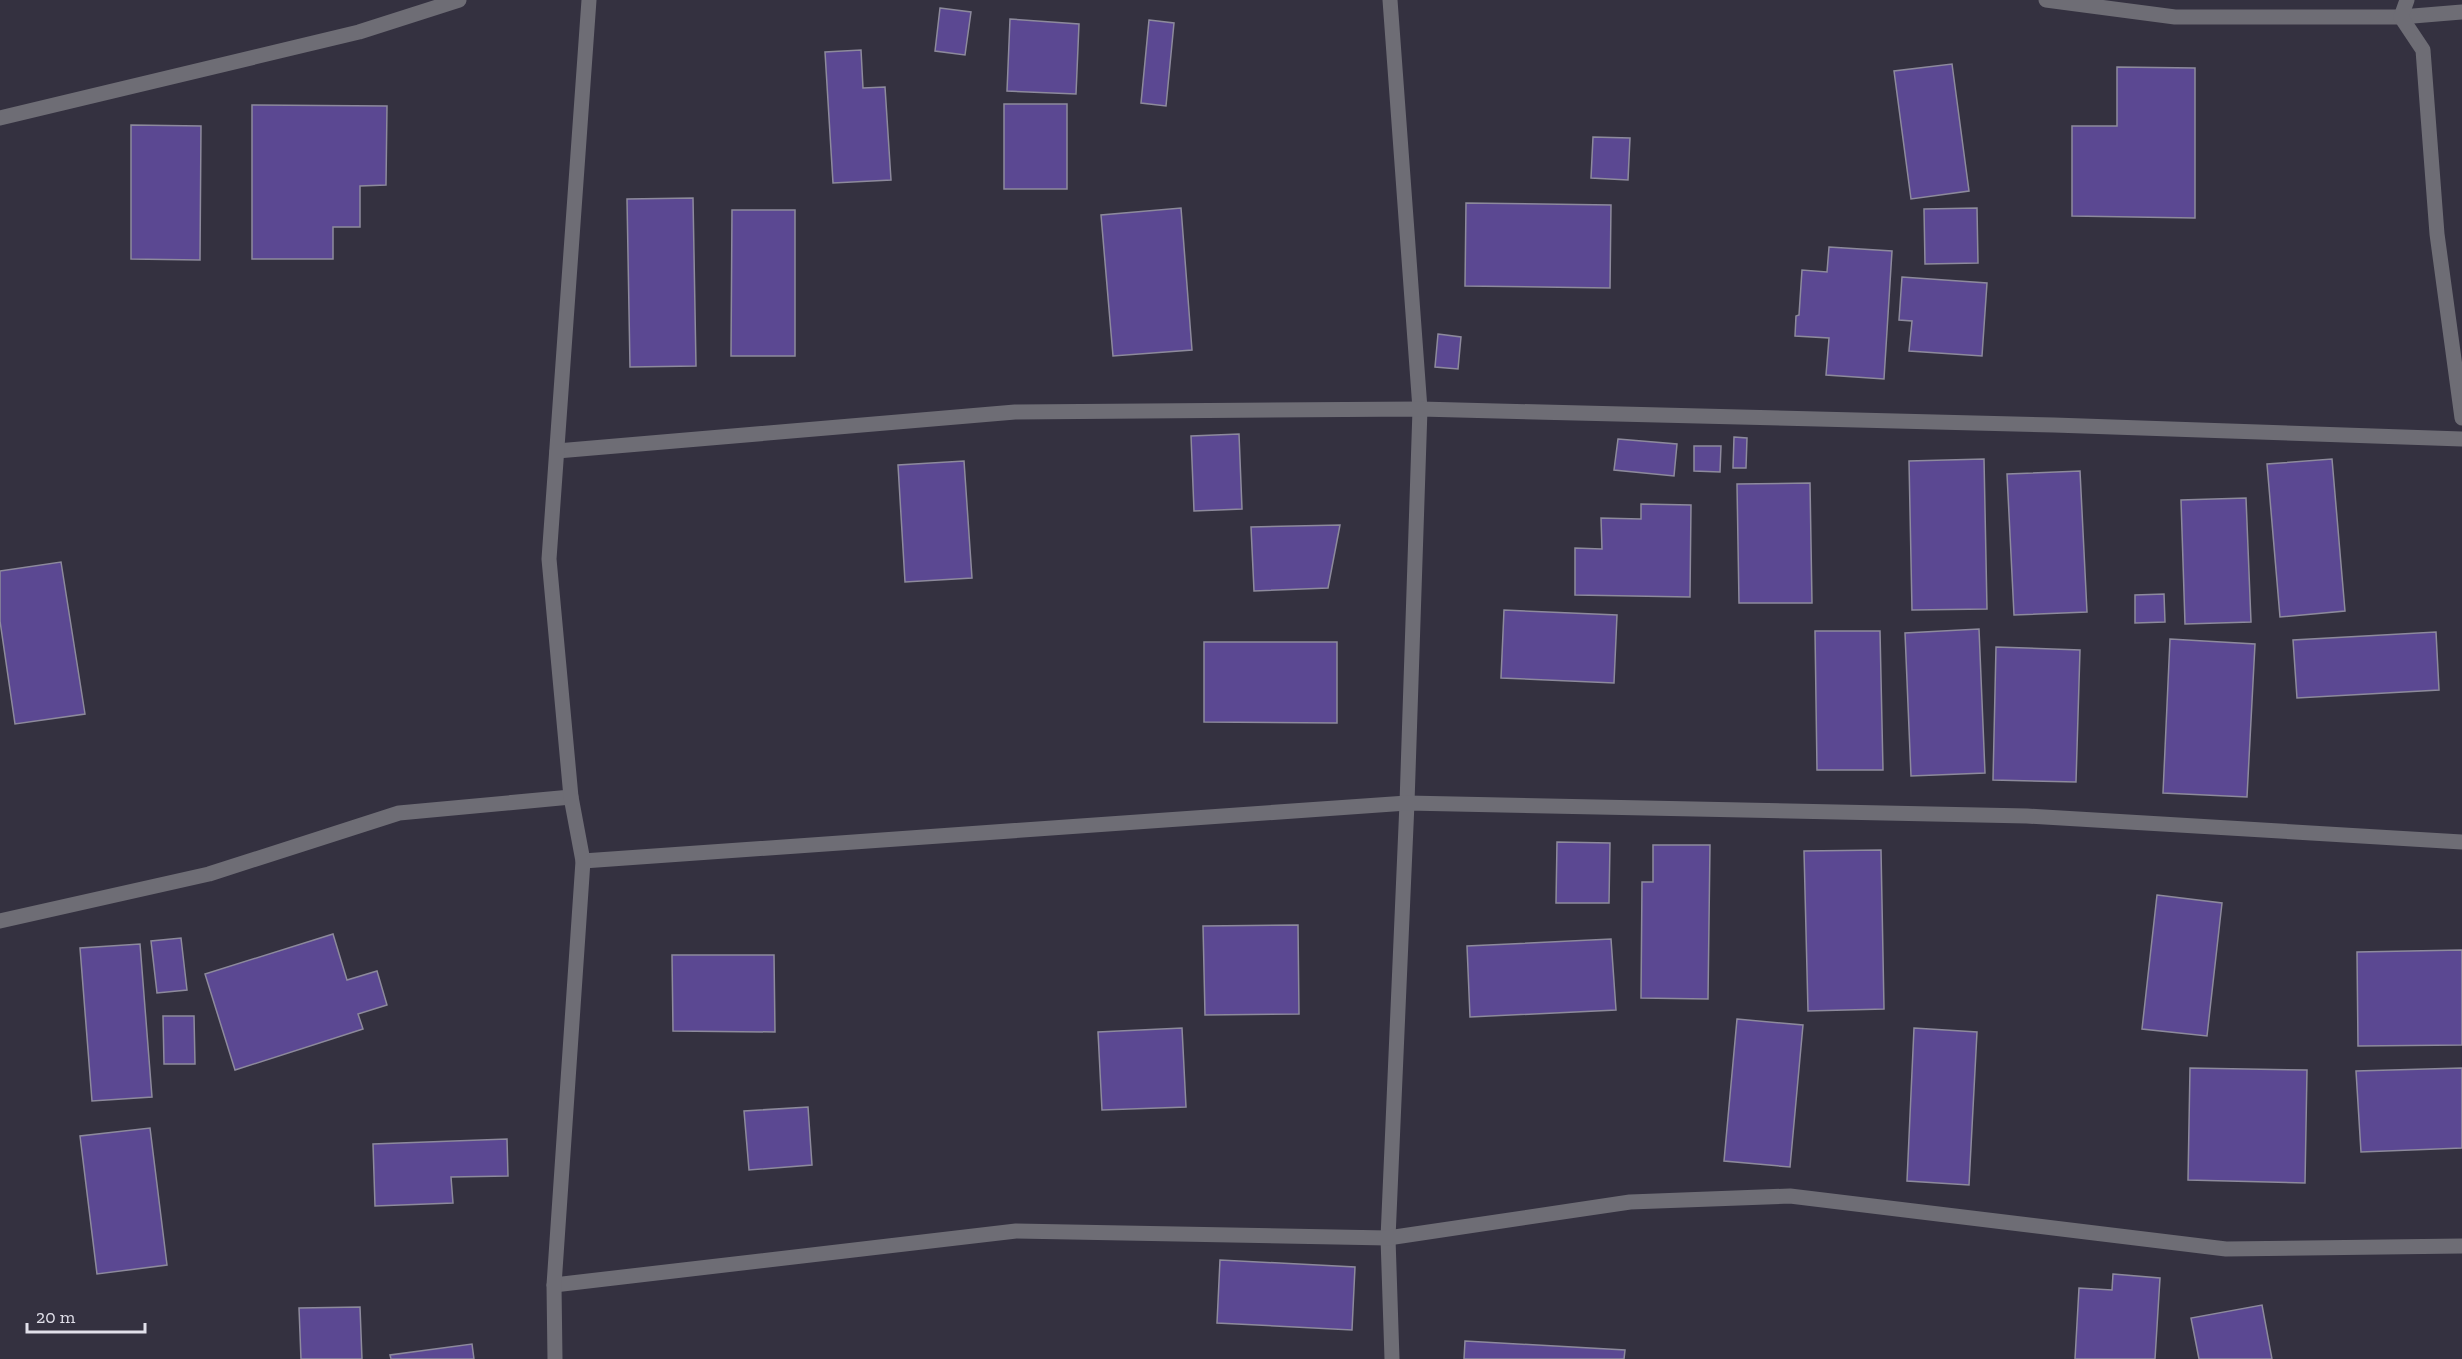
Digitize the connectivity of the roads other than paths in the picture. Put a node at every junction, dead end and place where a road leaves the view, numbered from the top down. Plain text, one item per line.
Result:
1 (459, 0) edge
2 (589, 0) edge
3 (1390, 0) edge
4 (2046, 0) edge
5 (2407, 0) edge
6 (2462, 12) edge
7 (2401, 17) junction
8 (0, 118) edge
9 (1420, 409) junction
10 (2462, 418) edge
11 (2462, 439) edge
12 (557, 451) junction
13 (572, 797) junction
14 (1407, 803) junction
15 (2462, 842) edge
16 (583, 861) junction
17 (0, 921) edge
18 (1388, 1238) junction
19 (2462, 1246) edge
20 (554, 1285) junction
21 (555, 1359) edge
22 (1392, 1359) edge

1 - 8 street
2 - 12 street
3 - 9 street
4 - 7 street
5 - 7 street
6 - 7 street
7 - 10 street
9 - 11 street
9 - 12 street
9 - 14 street
12 - 13 street
13 - 16 street
13 - 17 street
14 - 15 street
14 - 16 street
14 - 18 street
16 - 20 street
18 - 19 street
18 - 20 street
18 - 22 street
20 - 21 street

